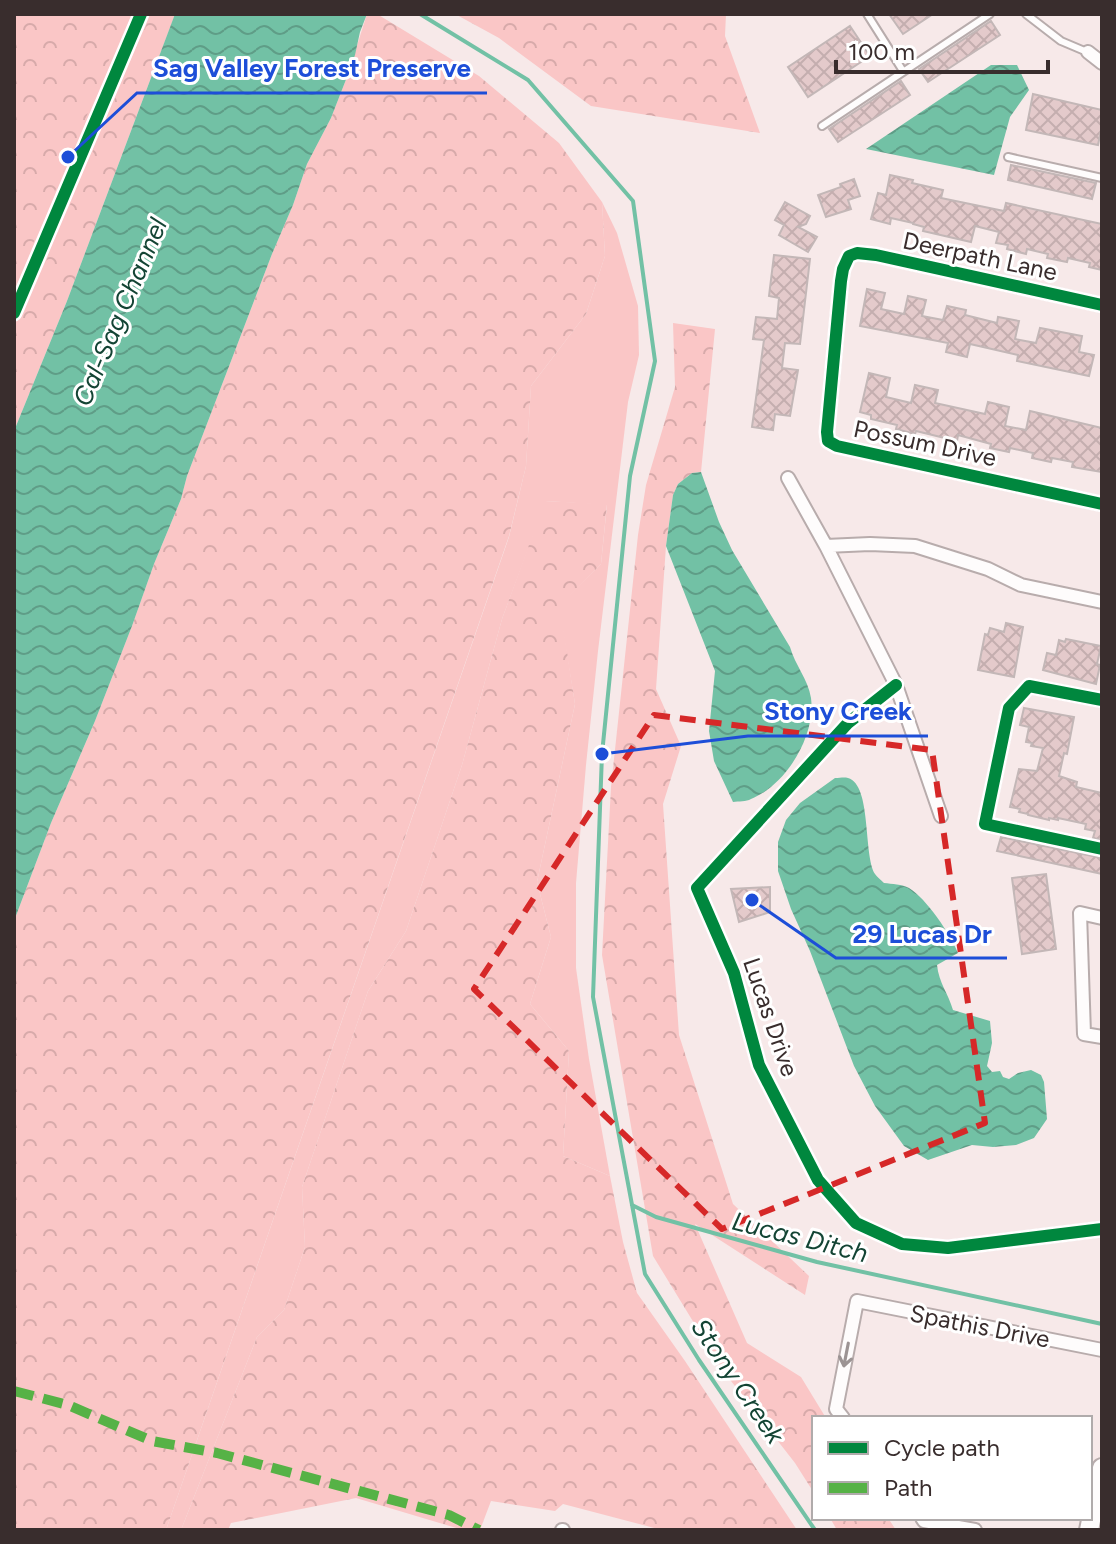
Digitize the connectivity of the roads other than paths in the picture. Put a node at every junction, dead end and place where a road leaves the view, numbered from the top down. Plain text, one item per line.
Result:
1 (867, 14) edge
2 (990, 14) edge
3 (1026, 14) edge
4 (1088, 52) joint
5 (1102, 63) edge
6 (903, 71) junction
7 (822, 126) dead end
8 (1008, 157) dead end
9 (1102, 178) edge
10 (849, 256) joint
11 (1102, 305) edge
12 (788, 478) dead end
13 (1102, 504) edge
14 (826, 546) junction
15 (1102, 602) edge
16 (896, 685) junction
17 (1102, 700) edge
18 (941, 816) dead end
19 (1102, 849) edge
20 (1102, 918) edge
21 (1102, 1037) edge
22 (1102, 1229) edge
23 (1102, 1350) edge
24 (840, 1413) edge
25 (1102, 1468) edge
26 (1092, 1516) edge
27 (929, 1520) edge
28 (975, 1530) edge

1 - 6 lane
2 - 6 lane
3 - 4 lane
4 - 5 street
6 - 7 lane
8 - 9 lane
10 - 11 street, Deerpath Lane
10 - 13 street, Possum Drive
12 - 14 street
14 - 15 street
14 - 16 street
16 - 18 street
16 - 22 street, Lucas Drive
17 - 19 street
20 - 21 street
23 -> 24 street, Spathis Drive
25 - 26 main road
27 - 28 street

